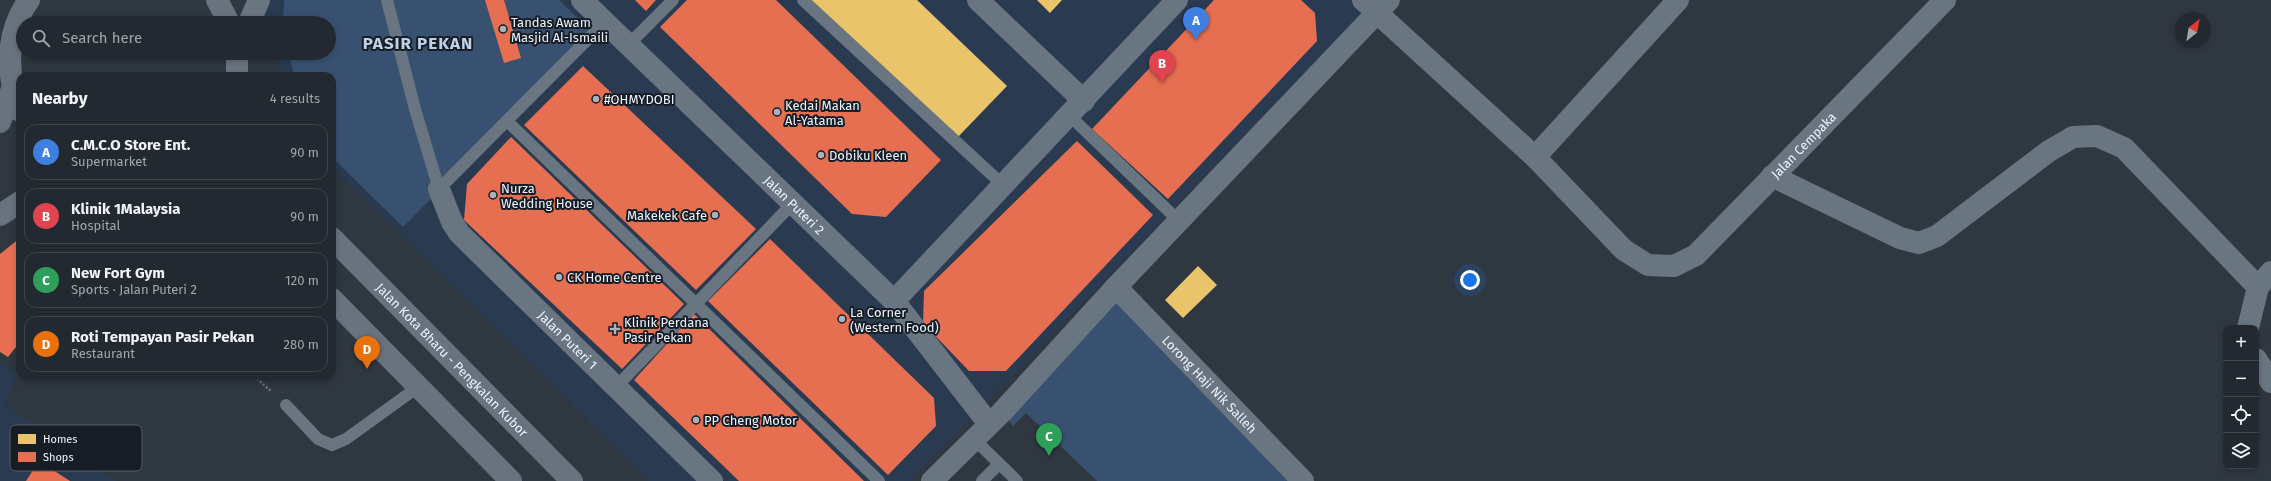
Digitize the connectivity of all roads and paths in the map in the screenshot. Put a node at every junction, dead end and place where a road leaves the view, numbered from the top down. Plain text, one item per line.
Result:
1 (30, 0) edge
2 (217, 0) edge
3 (259, 0) edge
4 (387, 0) edge
5 (582, 0) edge
6 (673, 0) edge
7 (803, 0) edge
8 (978, 0) edge
9 (1678, 0) edge
10 (1945, 0) edge
11 (1173, 2) edge
12 (1376, 4) edge
13 (21, 16) edge
14 (225, 16) edge
15 (253, 16) edge
16 (605, 22) junction
17 (16, 27) edge
18 (629, 44) junction
19 (237, 60) edge
20 (237, 72) edge
21 (12, 89) junction
22 (16, 100) edge
23 (1077, 109) junction
24 (507, 121) junction
25 (0, 122) edge
26 (1535, 157) junction
27 (1772, 176) junction
28 (1004, 186) junction
29 (439, 189) junction
30 (793, 203) junction
31 (16, 205) edge
32 (0, 215) edge
33 (1179, 221) junction
34 (336, 242) edge
35 (2264, 279) edge
36 (1116, 287) junction
37 (894, 301) junction
38 (336, 303) edge
39 (695, 303) junction
40 (2249, 325) edge
41 (2257, 361) edge
42 (2271, 382) edge
43 (616, 387) junction
44 (418, 388) junction
45 (286, 405) dead end
46 (982, 431) junction
47 (1000, 464) junction
48 (511, 481) edge
49 (572, 481) edge
50 (712, 481) edge
51 (880, 481) edge
52 (932, 481) edge
53 (982, 481) edge
54 (1017, 481) edge
55 (1303, 481) edge

1 - 13 highway
2 - 14 highway
3 - 15 street
4 - 29 lane
5 - 16 street, Jalan Puteri 2
6 - 18 lane
7 - 28 lane
8 - 23 street
9 - 26 street
10 - 27 street, Jalan Cempaka
11 - 23 street
12 - 26 street
12 - 33 street
16 - 18 street, Jalan Puteri 2
16 - 24 lane
17 - 21 highway
18 - 30 street, Jalan Puteri 2
19 - 20 highway
21 - 22 highway
21 - 25 highway
23 - 28 street
23 - 33 lane
24 - 29 lane
24 - 39 lane
26 - 27 street, Jalan Cempaka
27 - 35 street
28 - 37 street
29 - 43 street, Jalan Puteri 1
30 - 37 street, Jalan Puteri 2
30 - 39 lane
31 - 32 highway
33 - 36 street
34 - 49 highway, Jalan Kota Bharu - Pengkalan Kubor
35 - 40 street
36 - 46 street
36 - 55 street, Lorong Haji Nik Salleh
37 - 46 street, Jalan Puteri 2
38 - 44 highway
39 - 43 lane
39 - 51 lane
41 - 42 street
43 - 50 street, Jalan Puteri 1
44 - 45 lane
44 - 48 highway
46 - 47 lane
46 - 52 street
47 - 53 lane
47 - 54 lane

